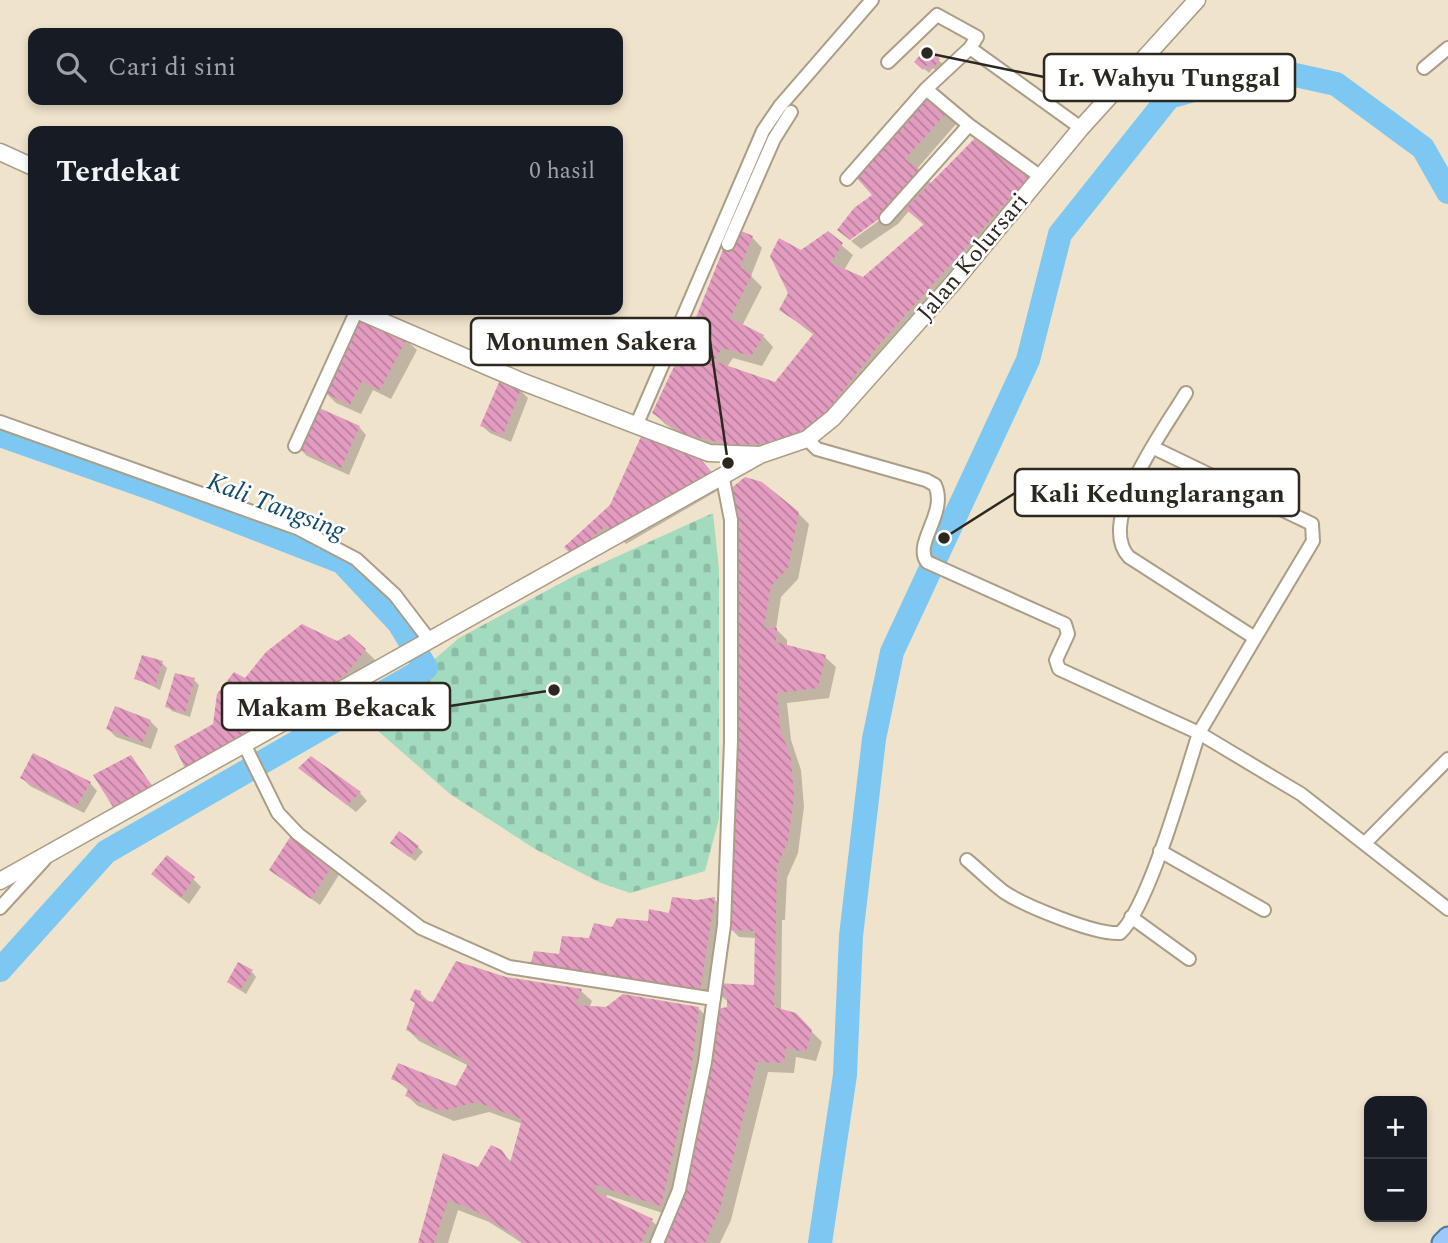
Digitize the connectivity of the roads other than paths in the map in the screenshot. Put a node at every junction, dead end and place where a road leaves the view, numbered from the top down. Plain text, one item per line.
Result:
1 (872, 0) edge
2 (1197, 0) edge
3 (970, 48) junction
4 (1448, 48) edge
5 (888, 62) dead end
6 (1424, 68) dead end
7 (926, 89) junction
8 (791, 111) dead end
9 (969, 125) junction
10 (1081, 128) junction
11 (0, 152) edge
12 (28, 165) edge
13 (754, 169) junction
14 (1041, 177) junction
15 (846, 179) dead end
16 (886, 218) dead end
17 (728, 244) dead end
18 (355, 315) edge
19 (369, 315) edge
20 (1186, 393) dead end
21 (0, 422) edge
22 (636, 426) junction
23 (807, 439) junction
24 (295, 446) dead end
25 (1154, 448) junction
26 (709, 453) junction
27 (760, 455) junction
28 (723, 478) junction
29 (1255, 638) junction
30 (429, 642) junction
31 (1199, 733) junction
32 (248, 751) junction
33 (1448, 759) edge
34 (1366, 844) junction
35 (1160, 851) junction
36 (47, 857) junction
37 (967, 860) dead end
38 (0, 881) edge
39 (0, 908) edge
40 (1448, 909) edge
41 (1264, 910) dead end
42 (1131, 917) junction
43 (1189, 959) dead end
44 (714, 999) junction
45 (1448, 1237) edge
46 (657, 1243) edge
47 (1442, 1243) edge

1 - 13 street
2 - 10 street, Jalan Kolursari
3 - 5 street
3 - 7 street
3 - 10 street
4 - 6 street
7 - 9 street
7 - 15 street
8 - 13 street
9 - 14 street
9 - 16 street
10 - 14 street, Jalan Kolursari
11 - 12 street
13 - 17 street
13 - 22 street
14 - 23 street, Jalan Kolursari
18 - 24 street
19 - 22 street
20 - 25 street
21 - 30 street
22 - 26 street
23 - 27 street, Jalan Kolursari
23 - 31 street
25 - 29 street
25 - 29 street
26 - 27 street
26 - 28 street
27 - 28 street, Jalan Kolursari
28 - 30 street, Jalan Kolursari
28 - 44 street
29 - 31 street
30 - 32 street, Jalan Kolursari
31 - 34 street
31 - 35 street
32 - 36 street, Jalan Kolursari
32 - 44 street
33 - 34 street
34 - 40 street
35 - 41 street
35 - 42 street
36 - 38 street, Jalan Kolursari
36 - 39 street
37 - 42 street
42 - 43 street
44 - 46 street
45 - 47 main road

